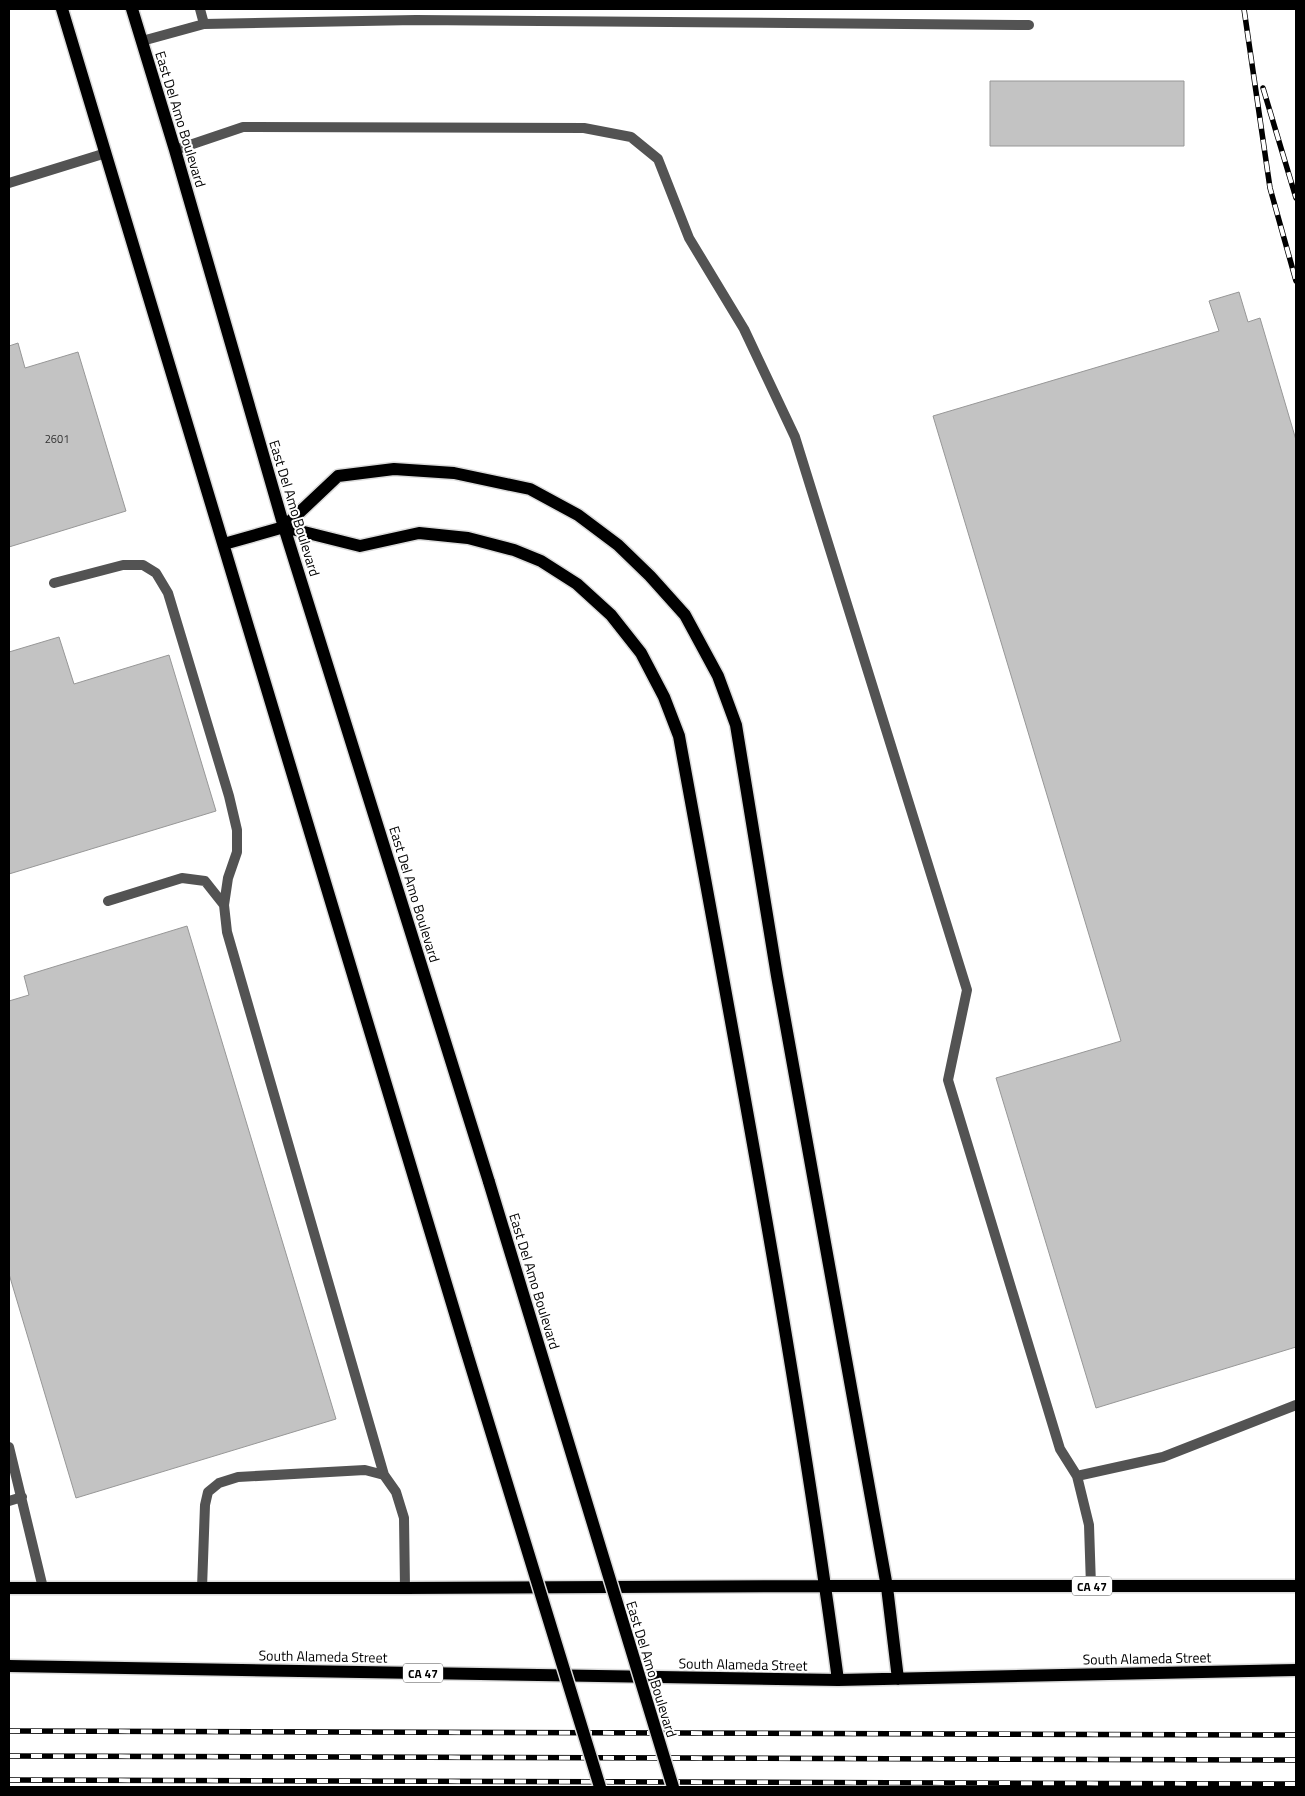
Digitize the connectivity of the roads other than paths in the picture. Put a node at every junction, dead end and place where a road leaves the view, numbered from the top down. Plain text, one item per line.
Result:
1 (62, 9) edge
2 (132, 9) edge
3 (200, 9) edge
4 (204, 24) junction
5 (1029, 25) dead end
6 (142, 41) junction
7 (175, 150) junction
8 (106, 153) junction
9 (9, 183) edge
10 (284, 527) junction
11 (224, 544) junction
12 (54, 583) dead end
13 (108, 901) dead end
14 (224, 905) junction
15 (1296, 1405) edge
16 (9, 1447) edge
17 (384, 1475) junction
18 (1077, 1476) junction
19 (22, 1497) junction
20 (9, 1501) edge
21 (825, 1586) junction
22 (1091, 1586) junction
23 (1296, 1586) edge
24 (887, 1587) junction
25 (9, 1588) edge
26 (43, 1588) junction
27 (202, 1588) junction
28 (406, 1588) junction
29 (9, 1666) edge
30 (1296, 1670) edge
31 (898, 1679) junction
32 (838, 1680) junction
33 (600, 1787) edge
34 (673, 1787) edge

1 - 8 main road
2 - 6 main road, East Del Amo Boulevard
3 - 4 lane
4 - 5 lane
4 - 6 lane
6 - 7 main road, East Del Amo Boulevard
7 - 10 main road, East Del Amo Boulevard
7 - 18 lane
8 - 9 lane
8 - 11 main road
10 - 11 main road
10 - 21 main road
10 - 24 main road
10 - 34 main road, East Del Amo Boulevard, bridge
11 - 33 main road, bridge
12 - 14 lane
13 - 14 lane
14 - 17 lane
15 - 18 lane
16 - 19 lane
17 - 27 lane
17 - 28 lane
18 - 22 lane
19 - 20 lane
19 - 26 lane
21 - 24 main road, CA 47
21 - 28 main road, CA 47
21 - 32 main road
22 - 23 main road, CA 47
22 - 24 main road, CA 47
24 - 31 main road
25 - 26 main road, CA 47
26 - 27 main road, CA 47
27 - 28 main road, CA 47
29 - 32 main road, South Alameda Street / CA 47
30 - 31 main road, South Alameda Street / CA 47
31 - 32 main road, South Alameda Street / CA 47

